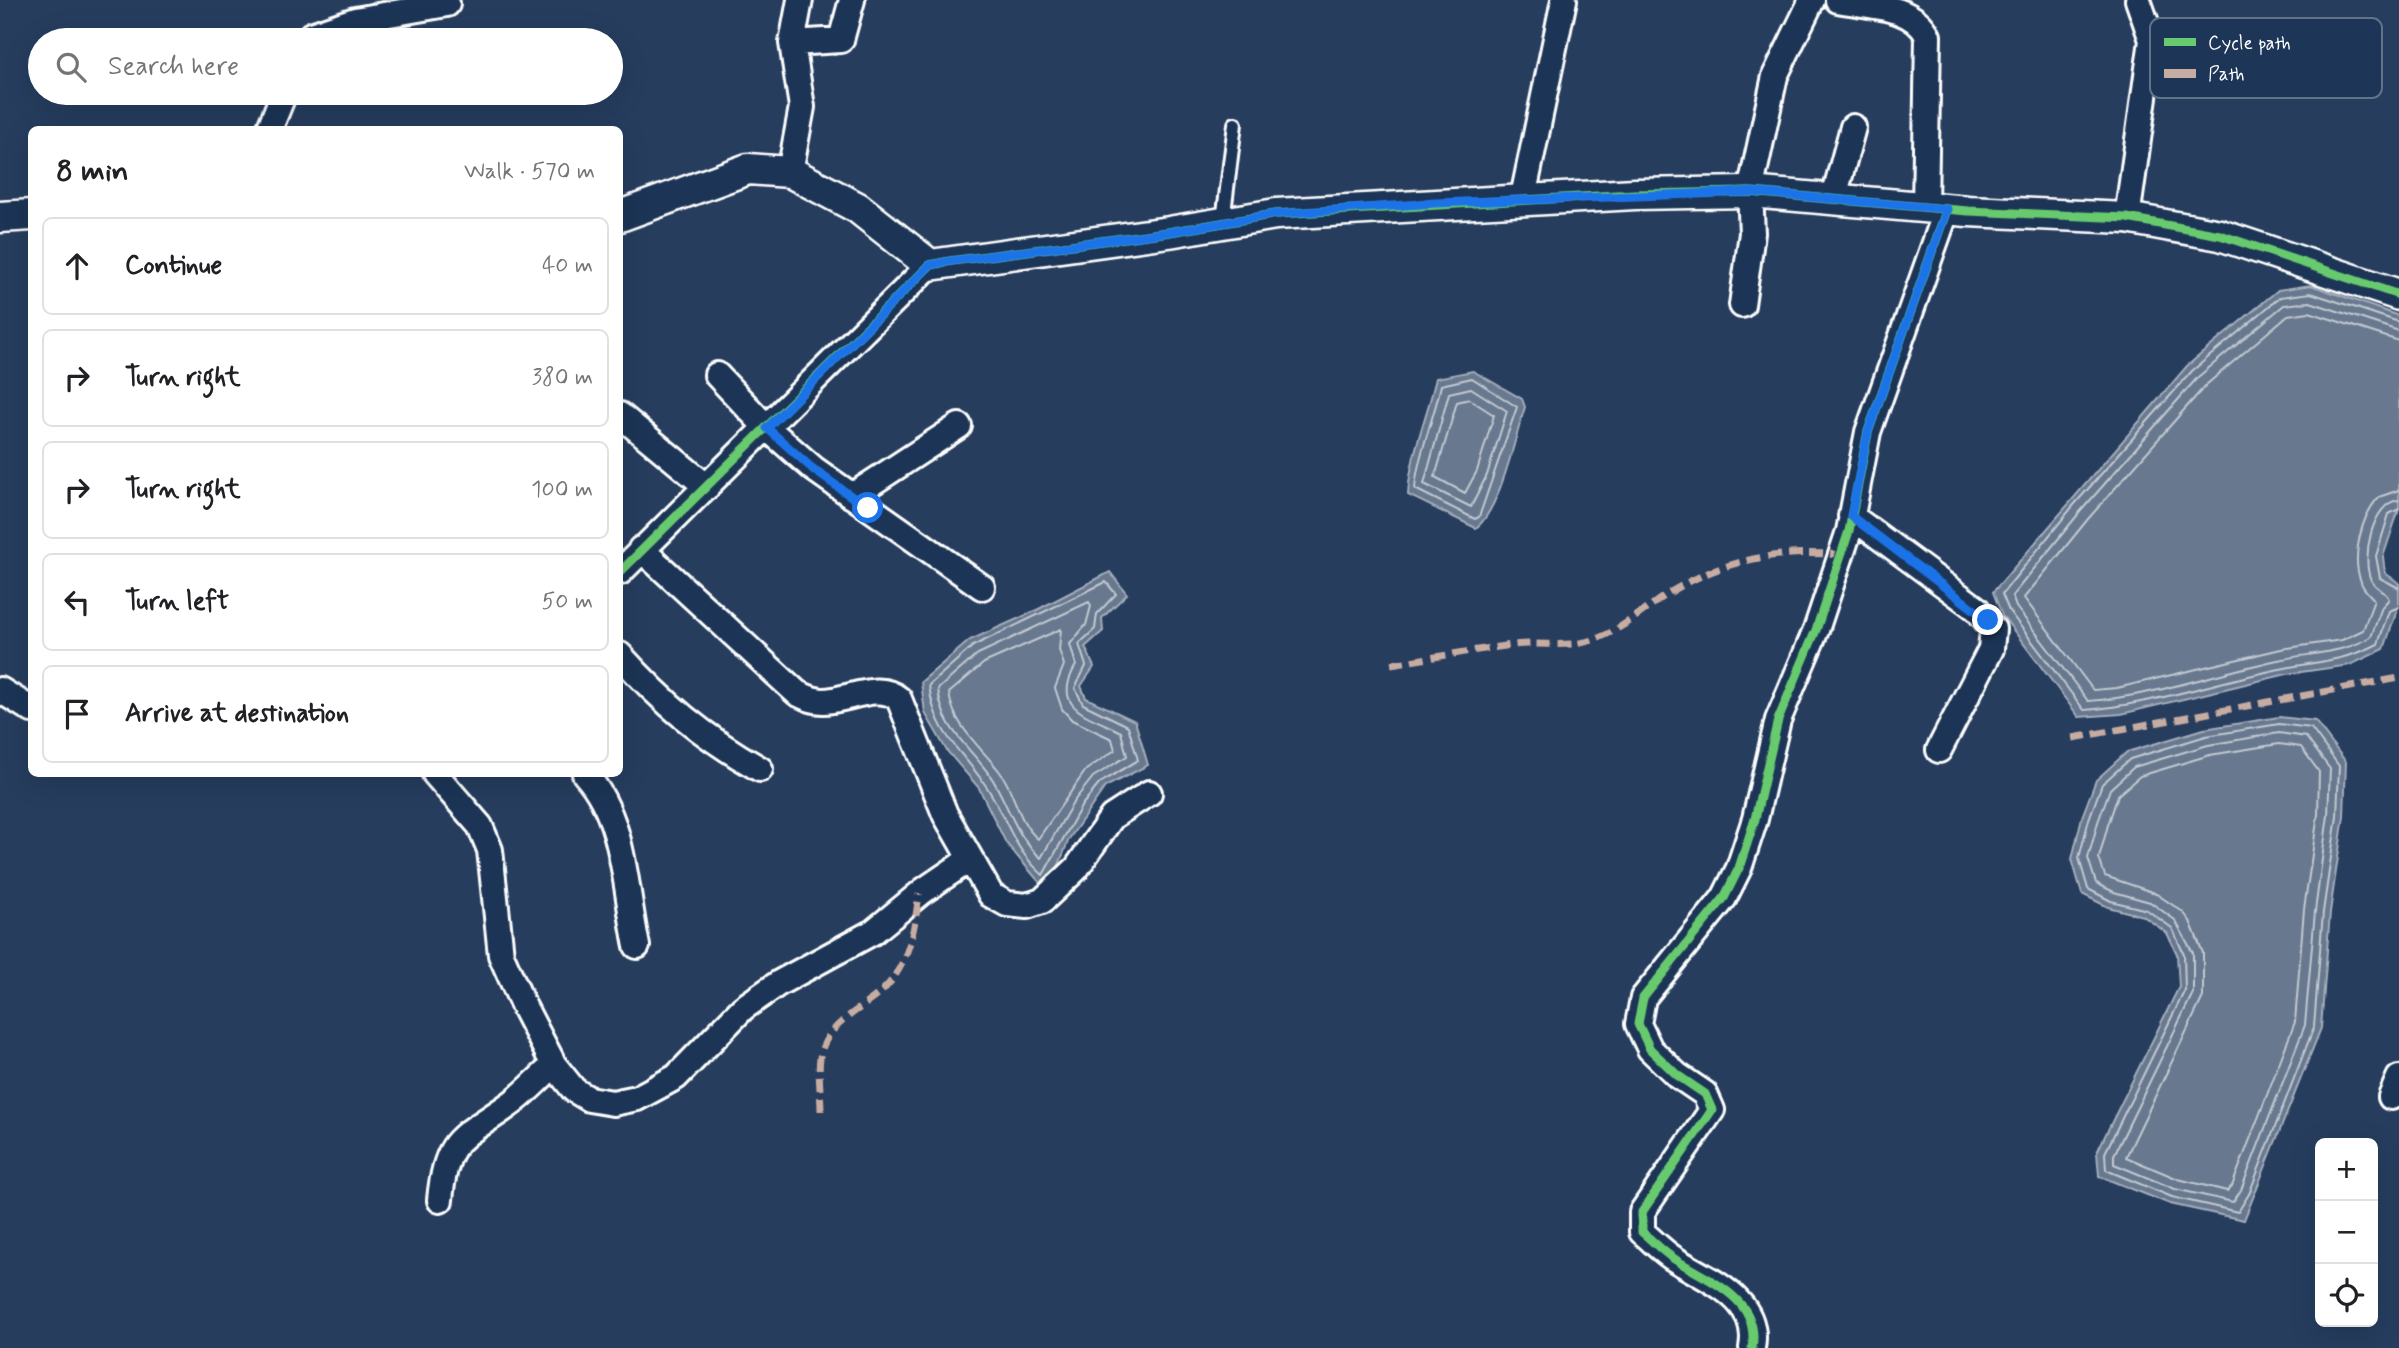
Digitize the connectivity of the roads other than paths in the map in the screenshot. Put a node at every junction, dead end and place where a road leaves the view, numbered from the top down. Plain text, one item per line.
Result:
1 (800, 0) edge
2 (852, 0) edge
3 (1564, 0) edge
4 (1812, 0) edge
5 (1838, 0) edge
6 (2138, 0) edge
7 (447, 4) dead end
8 (332, 28) edge
9 (2150, 34) edge
10 (792, 43) junction
11 (2150, 54) edge
12 (279, 105) edge
13 (1235, 124) dead end
14 (271, 126) edge
15 (1853, 127) dead end
16 (790, 172) junction
17 (1750, 192) junction
18 (1834, 197) junction
19 (1522, 202) junction
20 (1936, 208) junction
21 (28, 215) edge
22 (623, 215) edge
23 (0, 218) edge
24 (2127, 218) junction
25 (1222, 223) junction
26 (930, 265) junction
27 (2399, 295) edge
28 (1742, 305) dead end
29 (716, 375) dead end
30 (623, 418) edge
31 (959, 426) dead end
32 (767, 428) junction
33 (707, 488) junction
34 (852, 496) junction
35 (1851, 516) junction
36 (642, 549) junction
37 (623, 569) edge
38 (982, 587) dead end
39 (623, 658) edge
40 (0, 690) edge
41 (28, 708) edge
42 (1939, 750) dead end
43 (760, 769) dead end
44 (438, 777) edge
45 (588, 777) edge
46 (1149, 793) dead end
47 (970, 859) junction
48 (637, 946) dead end
49 (554, 1065) junction
50 (440, 1200) dead end
51 (1752, 1348) edge

1 - 10 street
2 - 10 street
3 - 19 street
4 - 17 street
5 - 20 street
6 - 9 street
7 - 8 street
10 - 16 street
11 - 24 street
12 - 14 street
13 - 25 lane
15 - 18 street
16 - 22 street
16 - 26 street
17 - 18 street
17 - 19 street
17 - 28 street
18 - 20 street
19 - 25 street
20 - 24 street
20 - 35 street
21 - 23 street
24 - 27 street
25 - 26 street
26 - 32 street
29 - 32 street
30 - 33 street
31 - 34 street
32 - 33 street
32 - 34 street
33 - 36 street
34 - 38 street
35 - 42 street
35 - 51 street
36 - 37 street
36 - 47 street
39 - 43 street
40 - 41 street
44 - 49 street
45 - 48 street
46 - 47 street
47 - 49 street
49 - 50 street

